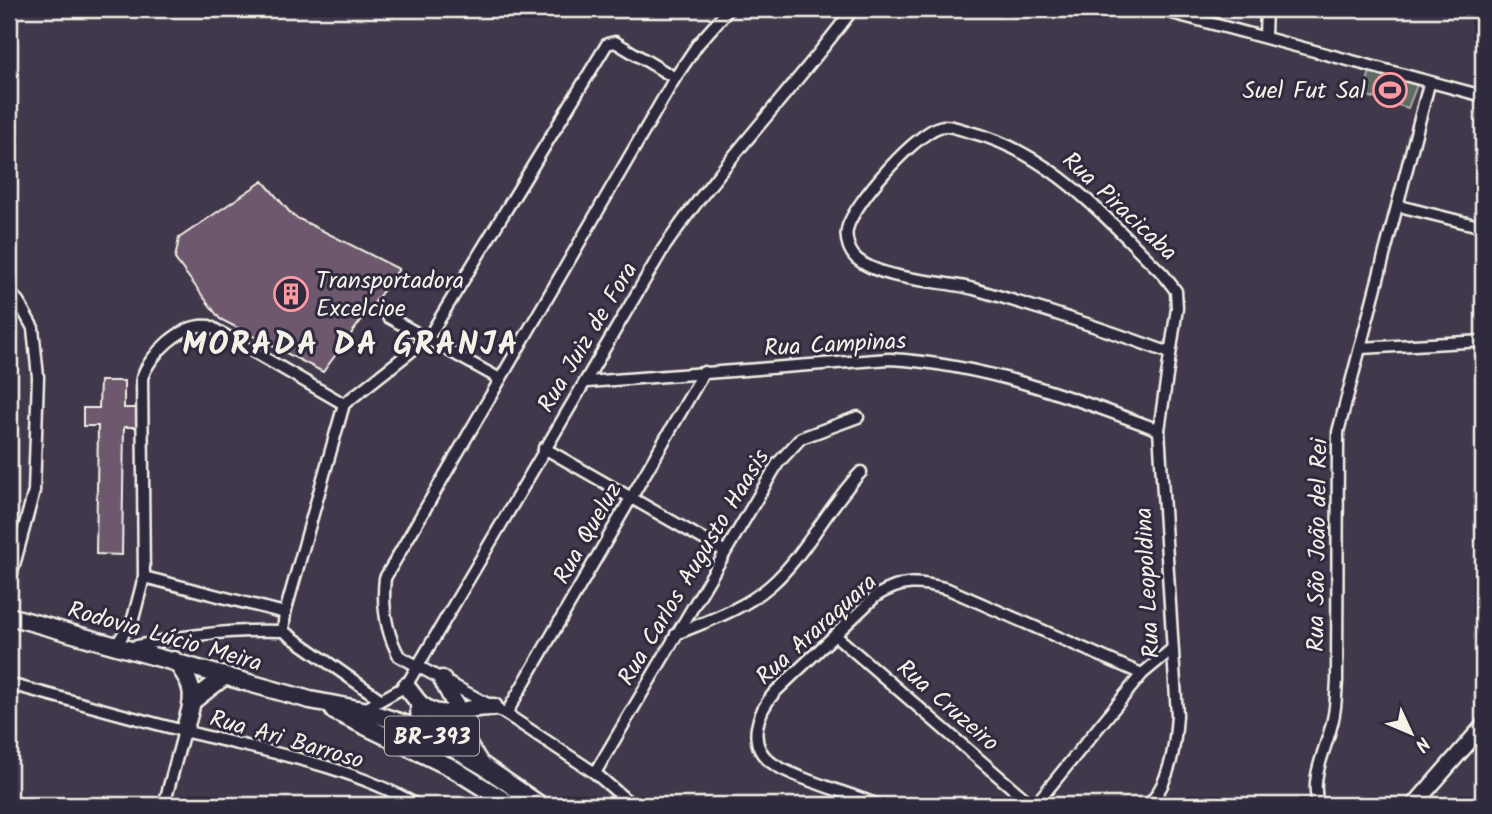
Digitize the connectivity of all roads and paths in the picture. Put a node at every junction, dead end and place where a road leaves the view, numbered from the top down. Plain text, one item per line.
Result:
1 (729, 9) edge
2 (853, 9) edge
3 (1157, 9) edge
4 (1266, 9) edge
5 (1265, 35) junction
6 (675, 78) junction
7 (1429, 84) junction
8 (1483, 96) edge
9 (1399, 206) junction
10 (1483, 227) edge
11 (9, 292) edge
12 (388, 317) dead end
13 (428, 338) junction
14 (1483, 341) edge
15 (1362, 348) junction
16 (1170, 353) junction
17 (704, 372) junction
18 (500, 379) junction
19 (587, 382) junction
20 (344, 404) junction
21 (858, 417) dead end
22 (1159, 430) junction
23 (544, 448) junction
24 (861, 472) dead end
25 (632, 499) junction
26 (724, 551) junction
27 (144, 577) junction
28 (9, 582) edge
29 (285, 614) junction
30 (9, 616) edge
31 (283, 631) junction
32 (676, 634) junction
33 (836, 636) junction
34 (124, 646) junction
35 (1172, 649) junction
36 (174, 660) junction
37 (418, 667) junction
38 (1142, 674) junction
39 (225, 676) junction
40 (442, 679) junction
41 (9, 684) edge
42 (406, 686) junction
43 (380, 699) junction
44 (194, 700) junction
45 (310, 700) junction
46 (419, 703) junction
47 (363, 710) junction
48 (500, 711) junction
49 (456, 714) junction
50 (1483, 726) edge
51 (420, 729) junction
52 (184, 731) junction
53 (482, 765) junction
54 (595, 773) junction
55 (164, 805) edge
56 (417, 805) edge
57 (511, 805) edge
58 (522, 805) edge
59 (540, 805) edge
60 (632, 805) edge
61 (878, 805) edge
62 (1033, 805) edge
63 (1149, 805) edge
64 (1319, 805) edge
65 (1414, 805) edge

1 - 6 street
2 - 19 street, Rua Juiz de Fora
3 - 5 street
4 - 5 street
5 - 7 street
6 - 13 street
6 - 18 street
7 - 8 street
7 - 9 street, Rua São João del Rei
9 - 10 street
9 - 15 street, Rua São João del Rei
11 - 28 street
12 - 13 street
13 - 18 street
13 - 20 street
14 - 15 street
15 - 64 street, Rua São João del Rei
16 - 16 street, Rua Piracicaba
16 - 22 street, Rua Leopoldina
17 - 19 street, Rua Campinas
17 - 22 street, Rua Campinas
17 - 25 street, Rua Queluz
18 - 37 street
19 - 23 street, Rua Juiz de Fora
20 - 27 street
20 - 29 street
21 - 26 street, Rua Carlos Augusto Haasis
22 - 35 street, Rua Leopoldina
23 - 25 street
23 - 37 street, Rua Juiz de Fora
24 - 32 street
25 - 26 street
25 - 48 street, Rua Queluz
26 - 32 street, Rua Carlos Augusto Haasis
27 - 29 street
27 - 34 street
29 - 31 street
30 - 34 main road, Rodovia Lúcio Meira / BR-393
31 - 34 street
31 - 43 street
32 - 54 street, Rua Carlos Augusto Haasis
33 - 38 street, Rua Araraquara
33 - 61 street, Rua Araraquara
33 - 62 street, Rua Cruzeiro
34 - 36 main road, Rodovia Lúcio Meira / BR-393
35 - 38 street
35 - 63 street, Rua Leopoldina
36 - 39 main road, Rodovia Lúcio Meira / BR-393
36 - 44 main road
37 - 40 street
37 - 42 street, Rua Juiz de Fora
38 - 62 street
39 - 44 main road
39 - 45 main road, Rodovia Lúcio Meira / BR-393
40 - 48 street
40 - 49 main road
41 - 52 street, Rua Ari Barroso
42 - 43 street
42 - 46 main road
43 - 47 street
44 - 52 main road
45 - 47 main road, Rodovia Lúcio Meira / BR-393
45 - 57 main road, Rodovia Lúcio Meira / BR-393
46 - 49 main road
46 - 51 main road
47 - 51 main road, Rodovia Lúcio Meira / BR-393
48 - 49 main road
48 - 54 street
49 - 53 main road
50 - 65 street
51 - 53 main road, Rodovia Lúcio Meira / BR-393
51 - 58 main road
52 - 55 street
52 - 56 street, Rua Ari Barroso
53 - 59 main road, Rodovia Lúcio Meira / BR-393
54 - 60 street

